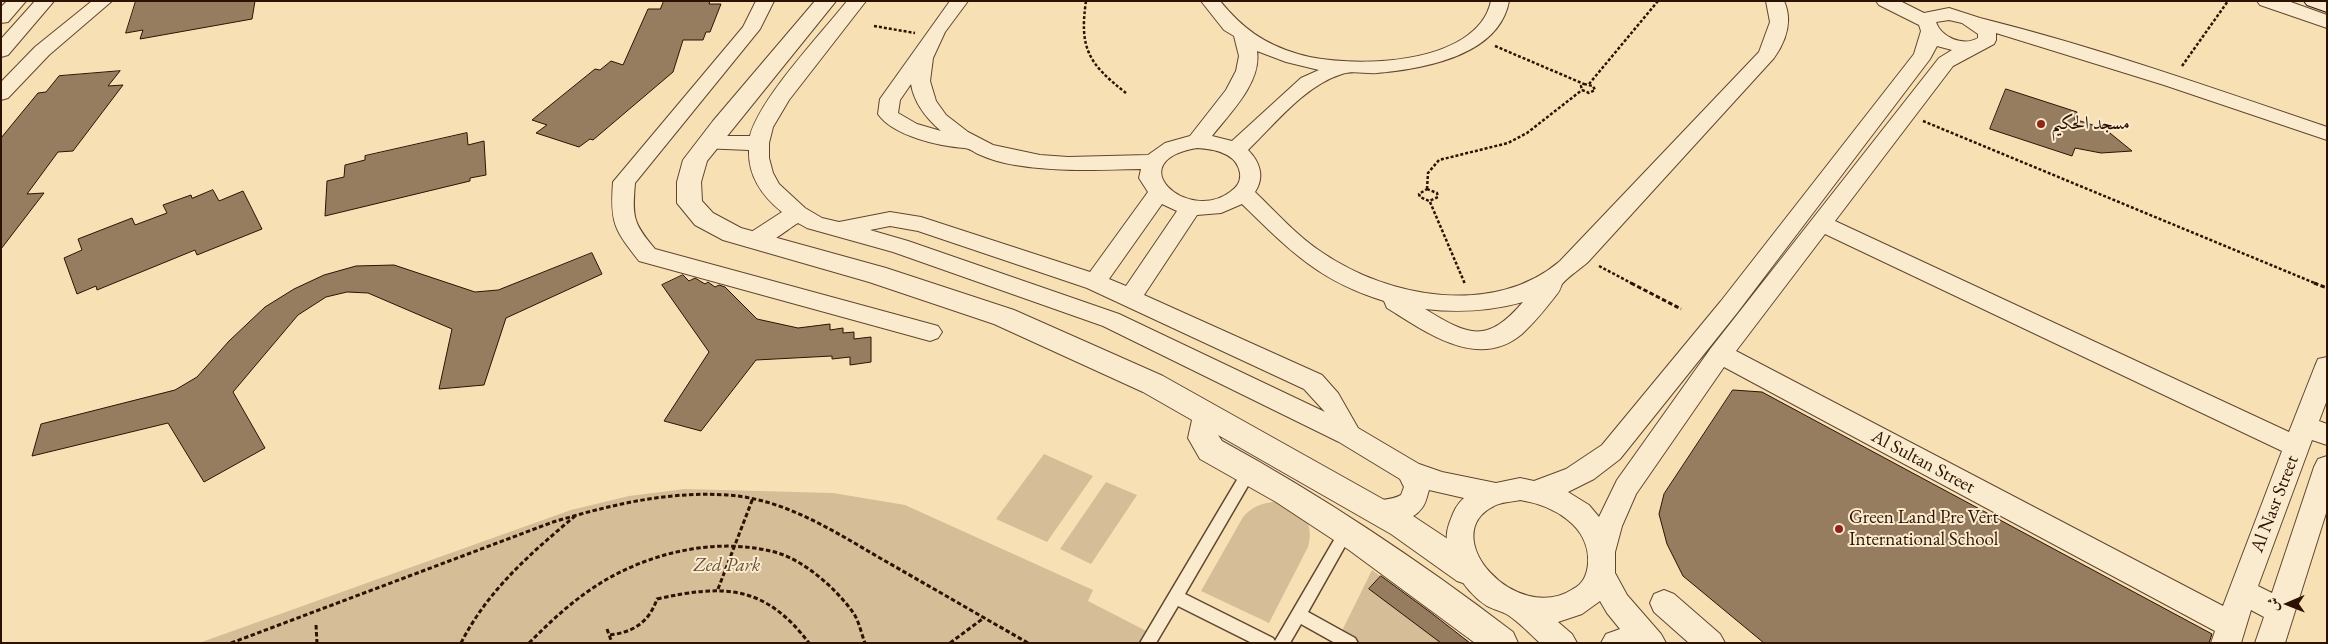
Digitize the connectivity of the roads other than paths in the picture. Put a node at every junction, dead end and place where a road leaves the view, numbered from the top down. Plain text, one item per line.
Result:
1 (17, 1) edge
2 (46, 1) edge
3 (103, 1) edge
4 (765, 1) edge
5 (826, 1) edge
6 (857, 1) edge
7 (959, 1) edge
8 (1210, 1) edge
9 (1500, 1) edge
10 (1775, 1) edge
11 (1885, 1) edge
12 (1922, 1) edge
13 (2267, 1) edge
14 (2314, 1) edge
15 (2327, 6) edge
16 (1949, 14) junction
17 (1, 18) edge
18 (2327, 22) edge
19 (1977, 23) junction
20 (1928, 27) junction
21 (1243, 36) junction
22 (931, 42) junction
23 (1981, 45) junction
24 (1, 50) edge
25 (1341, 67) junction
26 (1, 94) edge
27 (1891, 95) junction
28 (890, 99) junction
29 (929, 107) junction
30 (1910, 109) junction
31 (907, 127) junction
32 (2327, 134) edge
33 (1197, 141) junction
34 (708, 143) junction
35 (759, 143) junction
36 (2327, 146) edge
37 (989, 150) junction
38 (1234, 150) junction
39 (1153, 162) junction
40 (1160, 193) junction
41 (1243, 193) junction
42 (1191, 207) junction
43 (797, 213) junction
44 (1822, 224) junction
45 (837, 229) junction
46 (753, 241) junction
47 (1560, 276) junction
48 (1095, 282) junction
49 (1372, 288) junction
50 (1130, 298) junction
51 (1472, 304) junction
52 (1729, 307) junction
53 (1751, 316) junction
54 (1510, 330) junction
55 (930, 332) dead end
56 (1454, 336) junction
57 (1720, 354) junction
58 (2327, 366) edge
59 (1209, 415) junction
60 (1348, 435) junction
61 (2310, 436) edge
62 (2327, 467) edge
63 (1249, 472) junction
64 (1410, 472) junction
65 (1536, 491) junction
66 (1492, 493) junction
67 (1377, 511) junction
68 (1346, 532) junction
69 (1602, 562) junction
70 (1469, 571) junction
71 (2242, 592) junction
72 (1175, 597) junction
73 (1664, 603) dead end
74 (1517, 606) junction
75 (2280, 611) junction
76 (1298, 614) junction
77 (2229, 634) edge
78 (1148, 643) edge
79 (1268, 643) edge
80 (1282, 643) edge
81 (1350, 643) edge
82 (1501, 643) edge
83 (1562, 643) edge
84 (1616, 643) edge
85 (1646, 643) edge
86 (1651, 643) edge
87 (1710, 643) edge
88 (2270, 643) edge

1 - 17 street
2 - 24 street
3 - 26 street
4 - 55 street
5 - 34 street
6 - 35 street
7 - 22 street
8 - 21 street
9 - 25 street
10 - 47 street
11 - 20 street
12 - 16 street
13 - 18 street
14 - 15 street
16 - 19 street
16 - 20 street
19 - 23 street
19 - 32 street
20 - 23 street
20 - 27 street
21 - 25 street
21 - 33 street
22 - 28 street
22 - 29 street
23 - 30 street
23 - 36 street
25 - 38 street
27 - 30 street
27 - 52 street
28 - 29 street
28 - 31 street
29 - 31 street
29 - 37 street
30 - 44 street
31 - 37 street
33 - 38 street
33 - 39 street
34 - 35 street
34 - 46 street
35 - 43 street
37 - 39 street
38 - 41 street
39 - 40 street
40 - 42 street
40 - 48 street
41 - 42 street
41 - 49 street
42 - 50 street
43 - 45 street
43 - 46 street
44 - 53 street
44 - 61 street
45 - 48 street
45 - 60 street
46 - 59 street
47 - 51 street
47 - 54 street
48 - 50 street
49 - 51 street
49 - 56 street
50 - 60 street
51 - 54 street
51 - 56 street
52 - 53 street
52 - 65 street
53 - 57 street
54 - 56 street
57 - 69 street
57 - 77 street, Al Sultan Street
58 - 61 street, Al Nasr Street
59 - 63 street
59 - 67 street
60 - 64 street
61 - 71 street, Al Nasr Street
62 - 75 street, Al Nasr Street
63 - 68 street
63 - 72 lane
64 - 66 street
64 - 67 street
65 - 66 street
65 - 69 street
66 - 70 street
67 - 70 street
68 - 76 lane
68 - 82 street
69 - 74 street
69 - 86 street
70 - 74 street
71 - 75 street
71 - 77 street, Al Nasr Street
72 - 78 lane
72 - 79 lane
73 - 87 street
74 - 83 street
75 - 88 street, Al Nasr Street
76 - 80 lane
76 - 81 lane
84 - 85 street

